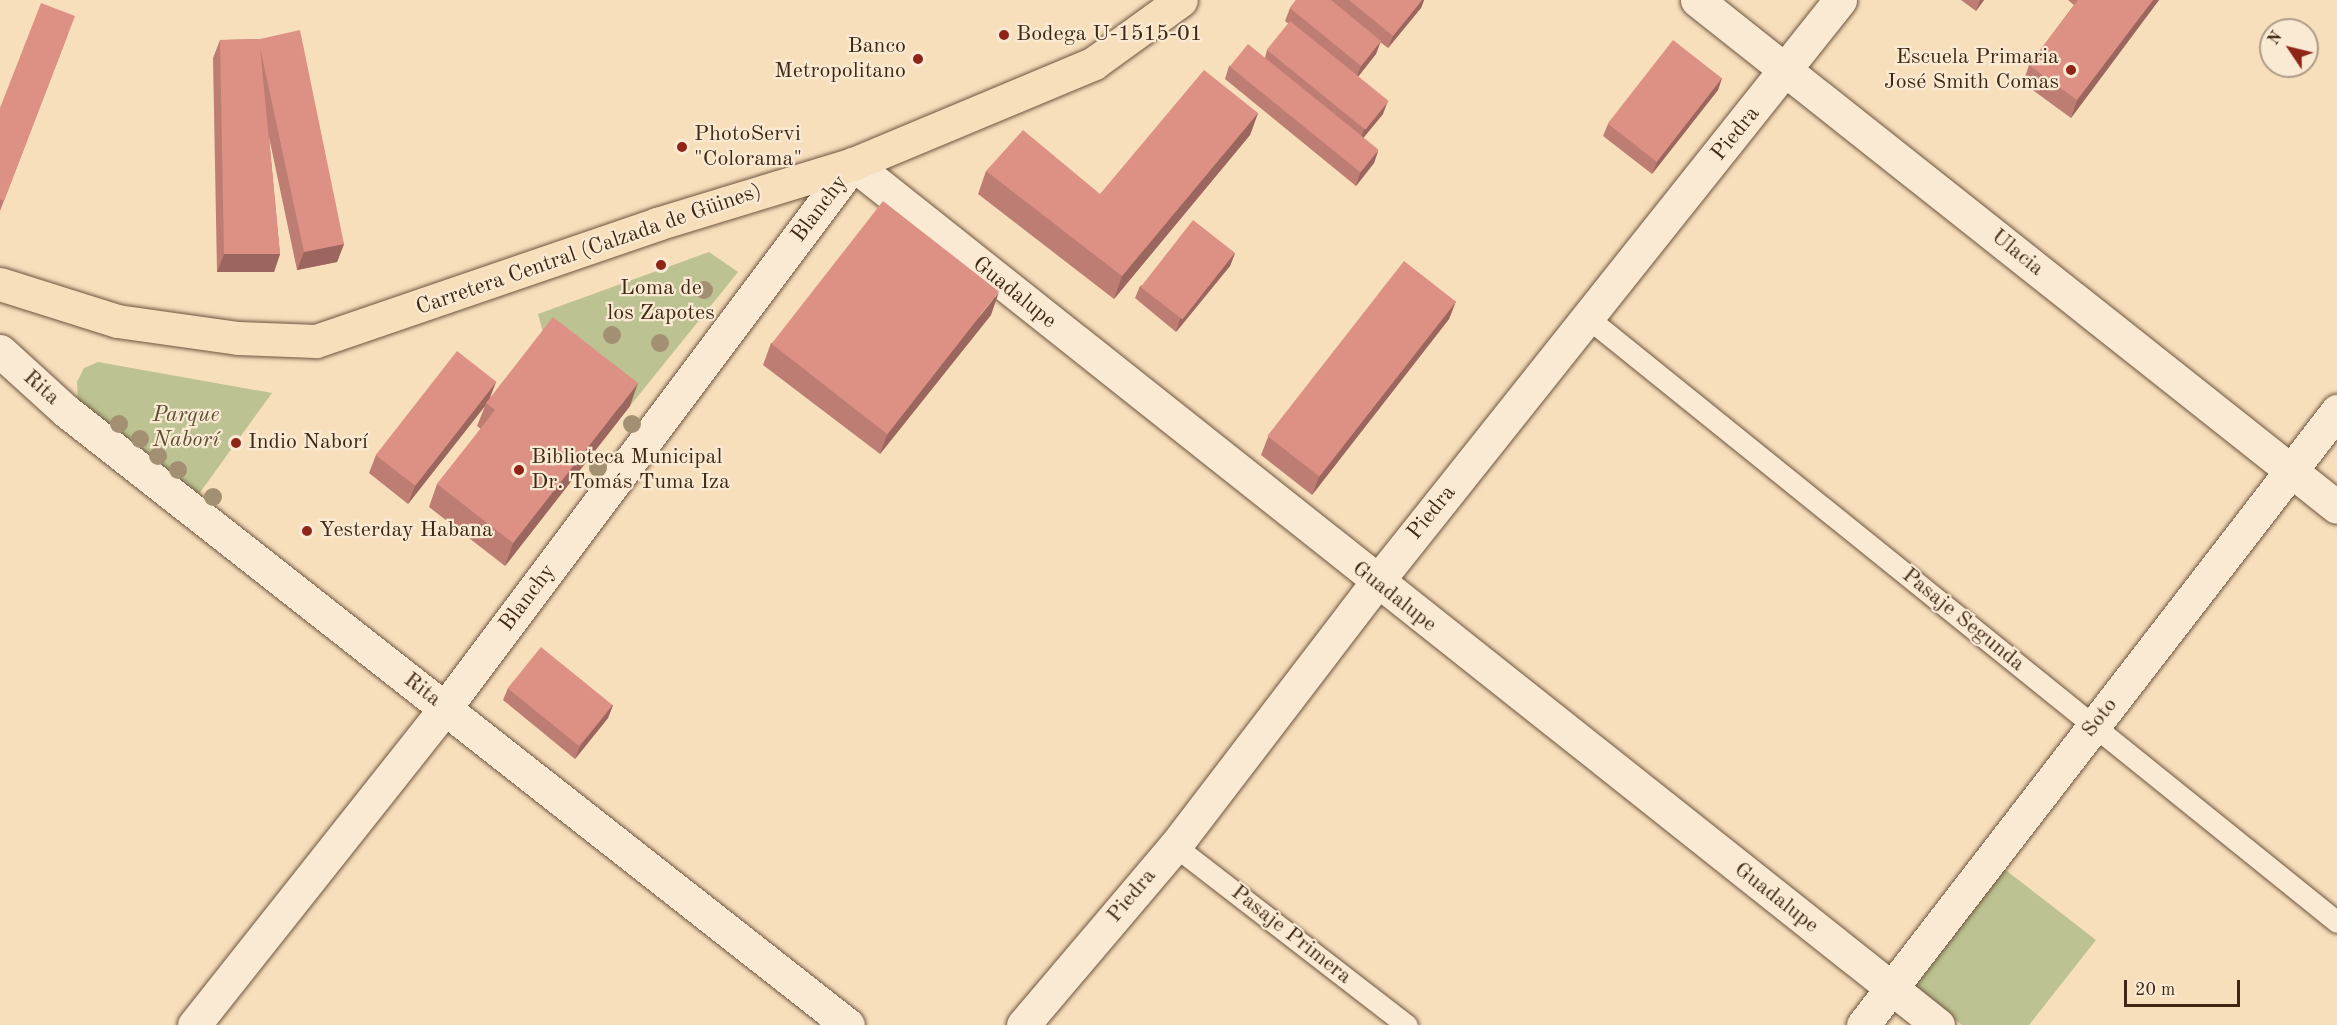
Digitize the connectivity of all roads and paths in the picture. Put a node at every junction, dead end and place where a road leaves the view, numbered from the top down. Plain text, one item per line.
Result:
1 (1181, 0) edge
2 (1697, 0) edge
3 (1840, 0) edge
4 (1787, 70) junction
5 (853, 164) junction
6 (0, 284) edge
7 (1588, 318) junction
8 (0, 351) edge
9 (2337, 411) edge
10 (2291, 471) junction
11 (2337, 507) edge
12 (1376, 583) junction
13 (445, 708) junction
14 (2094, 726) junction
15 (1175, 846) junction
16 (2337, 922) edge
17 (1891, 989) junction
18 (194, 1025) edge
19 (848, 1025) edge
20 (1023, 1025) edge
21 (1407, 1025) edge
22 (1863, 1025) edge
23 (1938, 1025) edge

1 - 5 main road, Carretera Central (Calzada de Güines)
2 - 4 street, Ulacia
3 - 4 street, Piedra
4 - 7 street, Piedra
4 - 10 street, Ulacia
5 - 6 main road, Carretera Central (Calzada de Güines)
5 - 12 street, Guadalupe
5 - 13 street, Blanchy
7 - 12 street, Piedra
7 - 14 lane, Pasaje Segunda
8 - 13 street, Rita
9 - 10 street, Soto
10 - 11 street, Ulacia
10 - 14 street, Soto
12 - 15 street, Piedra
12 - 17 street, Guadalupe
13 - 18 street, Blanchy
13 - 19 street, Rita
14 - 16 lane, Pasaje Segunda
14 - 17 street, Soto
15 - 20 street, Piedra
15 - 21 lane, Pasaje Primera
17 - 22 street, Soto
17 - 23 street, Guadalupe

